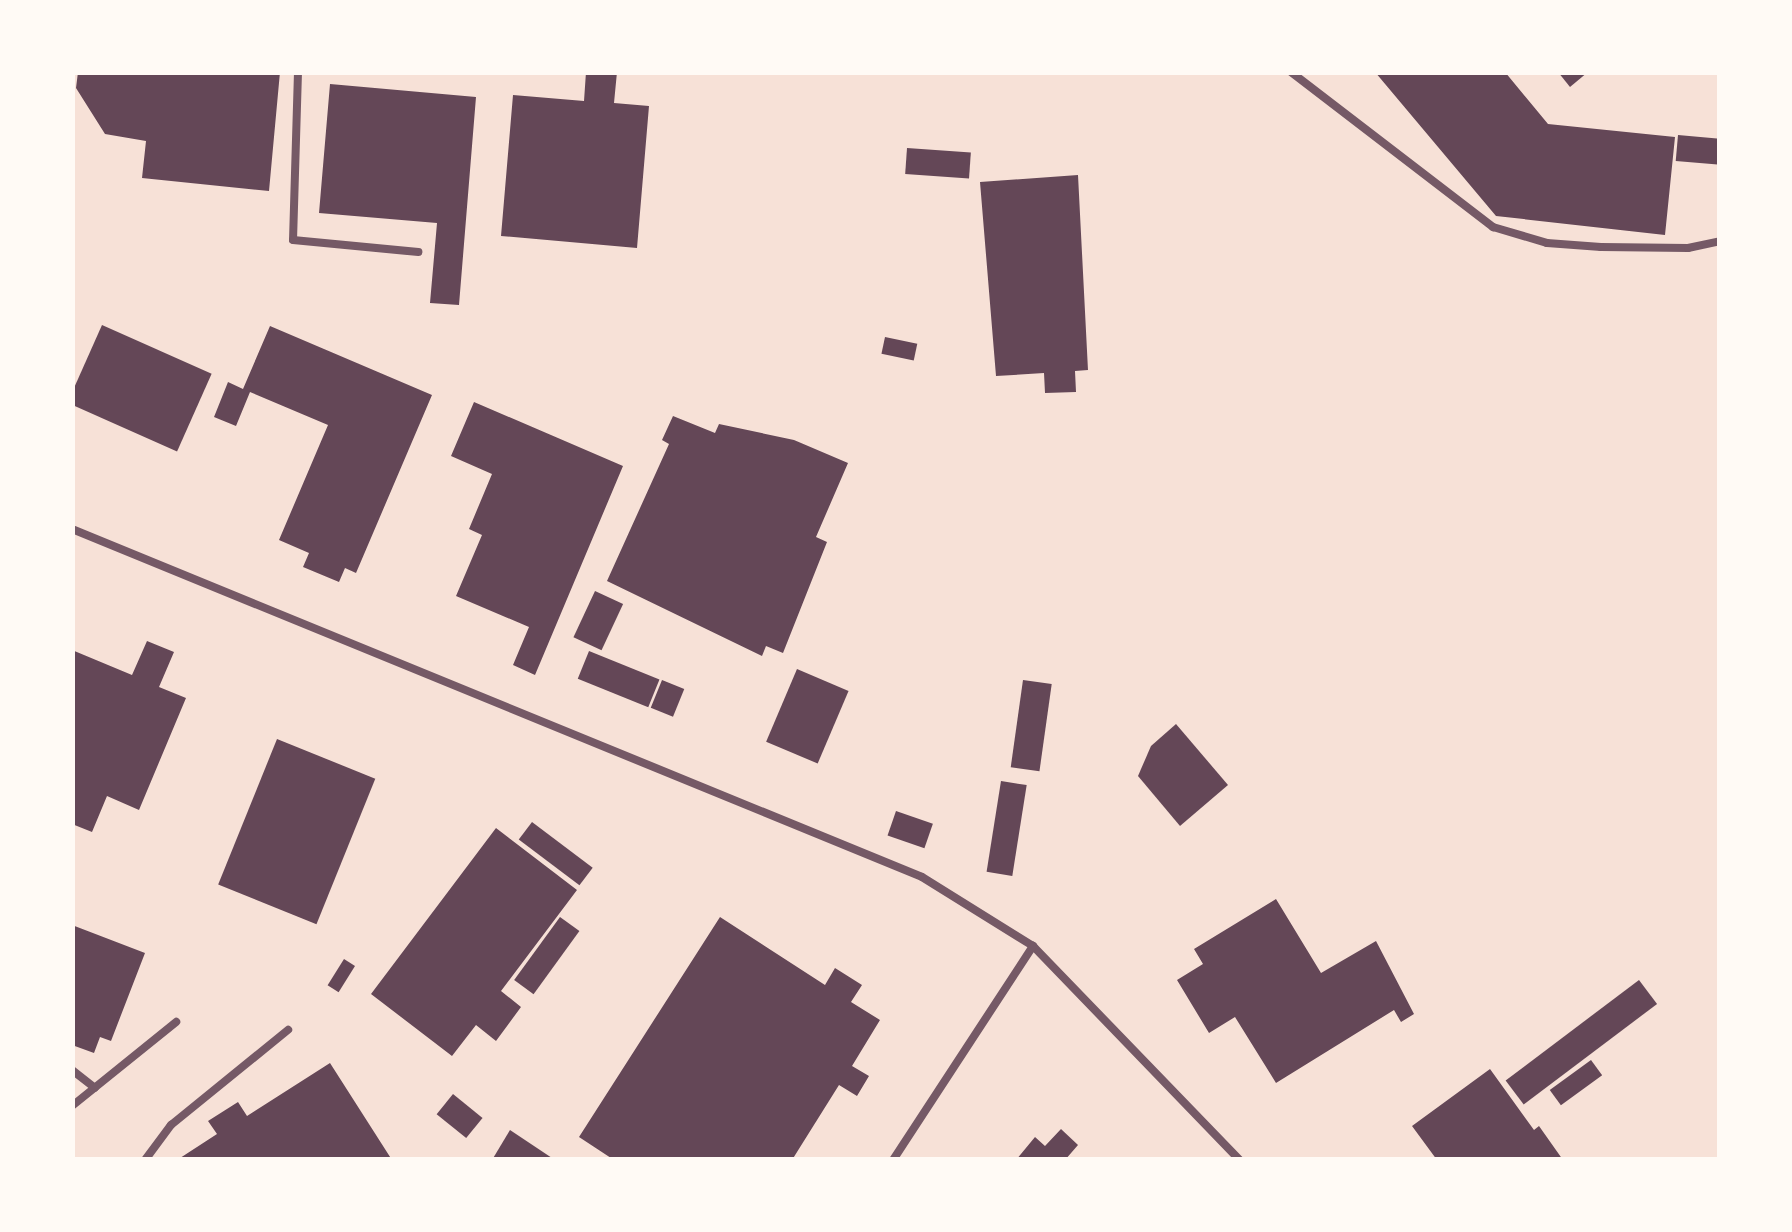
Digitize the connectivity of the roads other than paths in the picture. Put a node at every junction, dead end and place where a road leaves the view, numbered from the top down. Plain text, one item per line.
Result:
1 (298, 72) edge
2 (1291, 72) edge
3 (1720, 241) edge
4 (418, 252) dead end
5 (72, 529) edge
6 (1033, 946) junction
7 (176, 1022) dead end
8 (288, 1030) dead end
9 (72, 1070) edge
10 (95, 1088) junction
11 (72, 1106) edge
12 (145, 1160) edge
13 (892, 1160) edge
14 (1240, 1160) edge

1 - 4 lane
2 - 3 lane
5 - 6 lane
6 - 13 lane
6 - 14 lane
7 - 10 lane
8 - 12 lane
9 - 10 lane
10 - 11 lane

